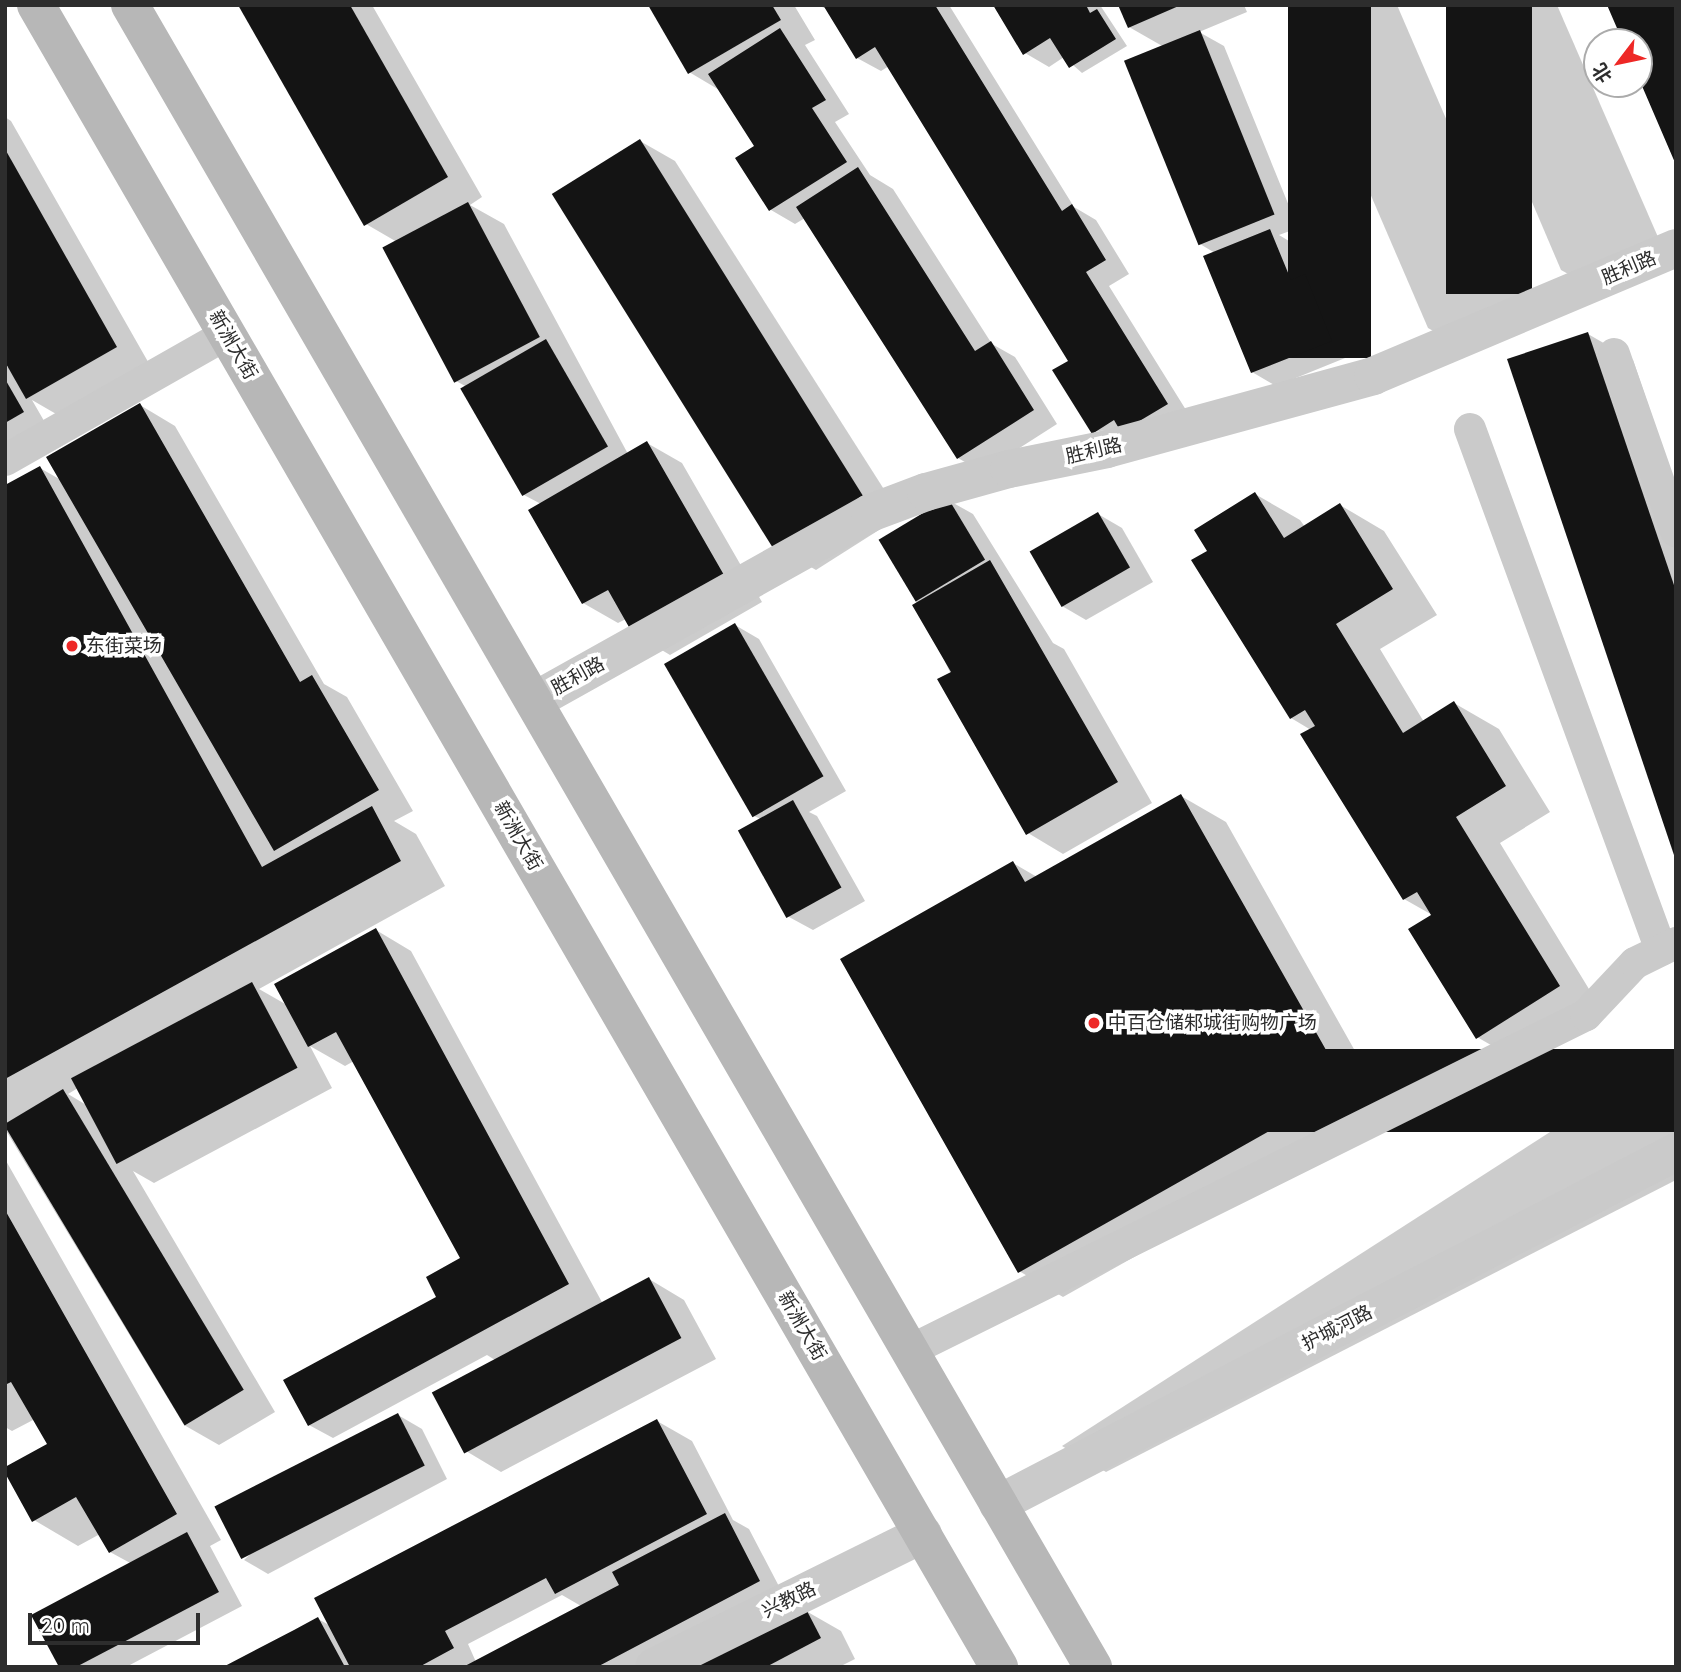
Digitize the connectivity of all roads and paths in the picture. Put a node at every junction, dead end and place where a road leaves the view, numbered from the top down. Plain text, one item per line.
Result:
1 (36, 5) edge
2 (130, 5) edge
3 (1676, 248) edge
4 (227, 334) junction
5 (1614, 354) dead end
6 (1470, 429) dead end
7 (5, 460) edge
8 (1676, 531) edge
9 (534, 701) junction
10 (1669, 946) edge
11 (1676, 1152) edge
12 (909, 1351) junction
13 (998, 1504) junction
14 (923, 1534) junction
15 (654, 1667) edge
16 (999, 1667) edge
17 (1093, 1667) edge

1 - 4 main road, 新洲大街
2 - 9 main road
3 - 9 street, 胜利路
4 - 7 lane
4 - 14 main road, 新洲大街
5 - 8 lane
6 - 10 lane
9 - 12 main road
10 - 12 lane
11 - 13 street, 护城河路
12 - 13 main road
13 - 17 main road
14 - 15 street, 兴教路
14 - 16 main road, 新洲大街

